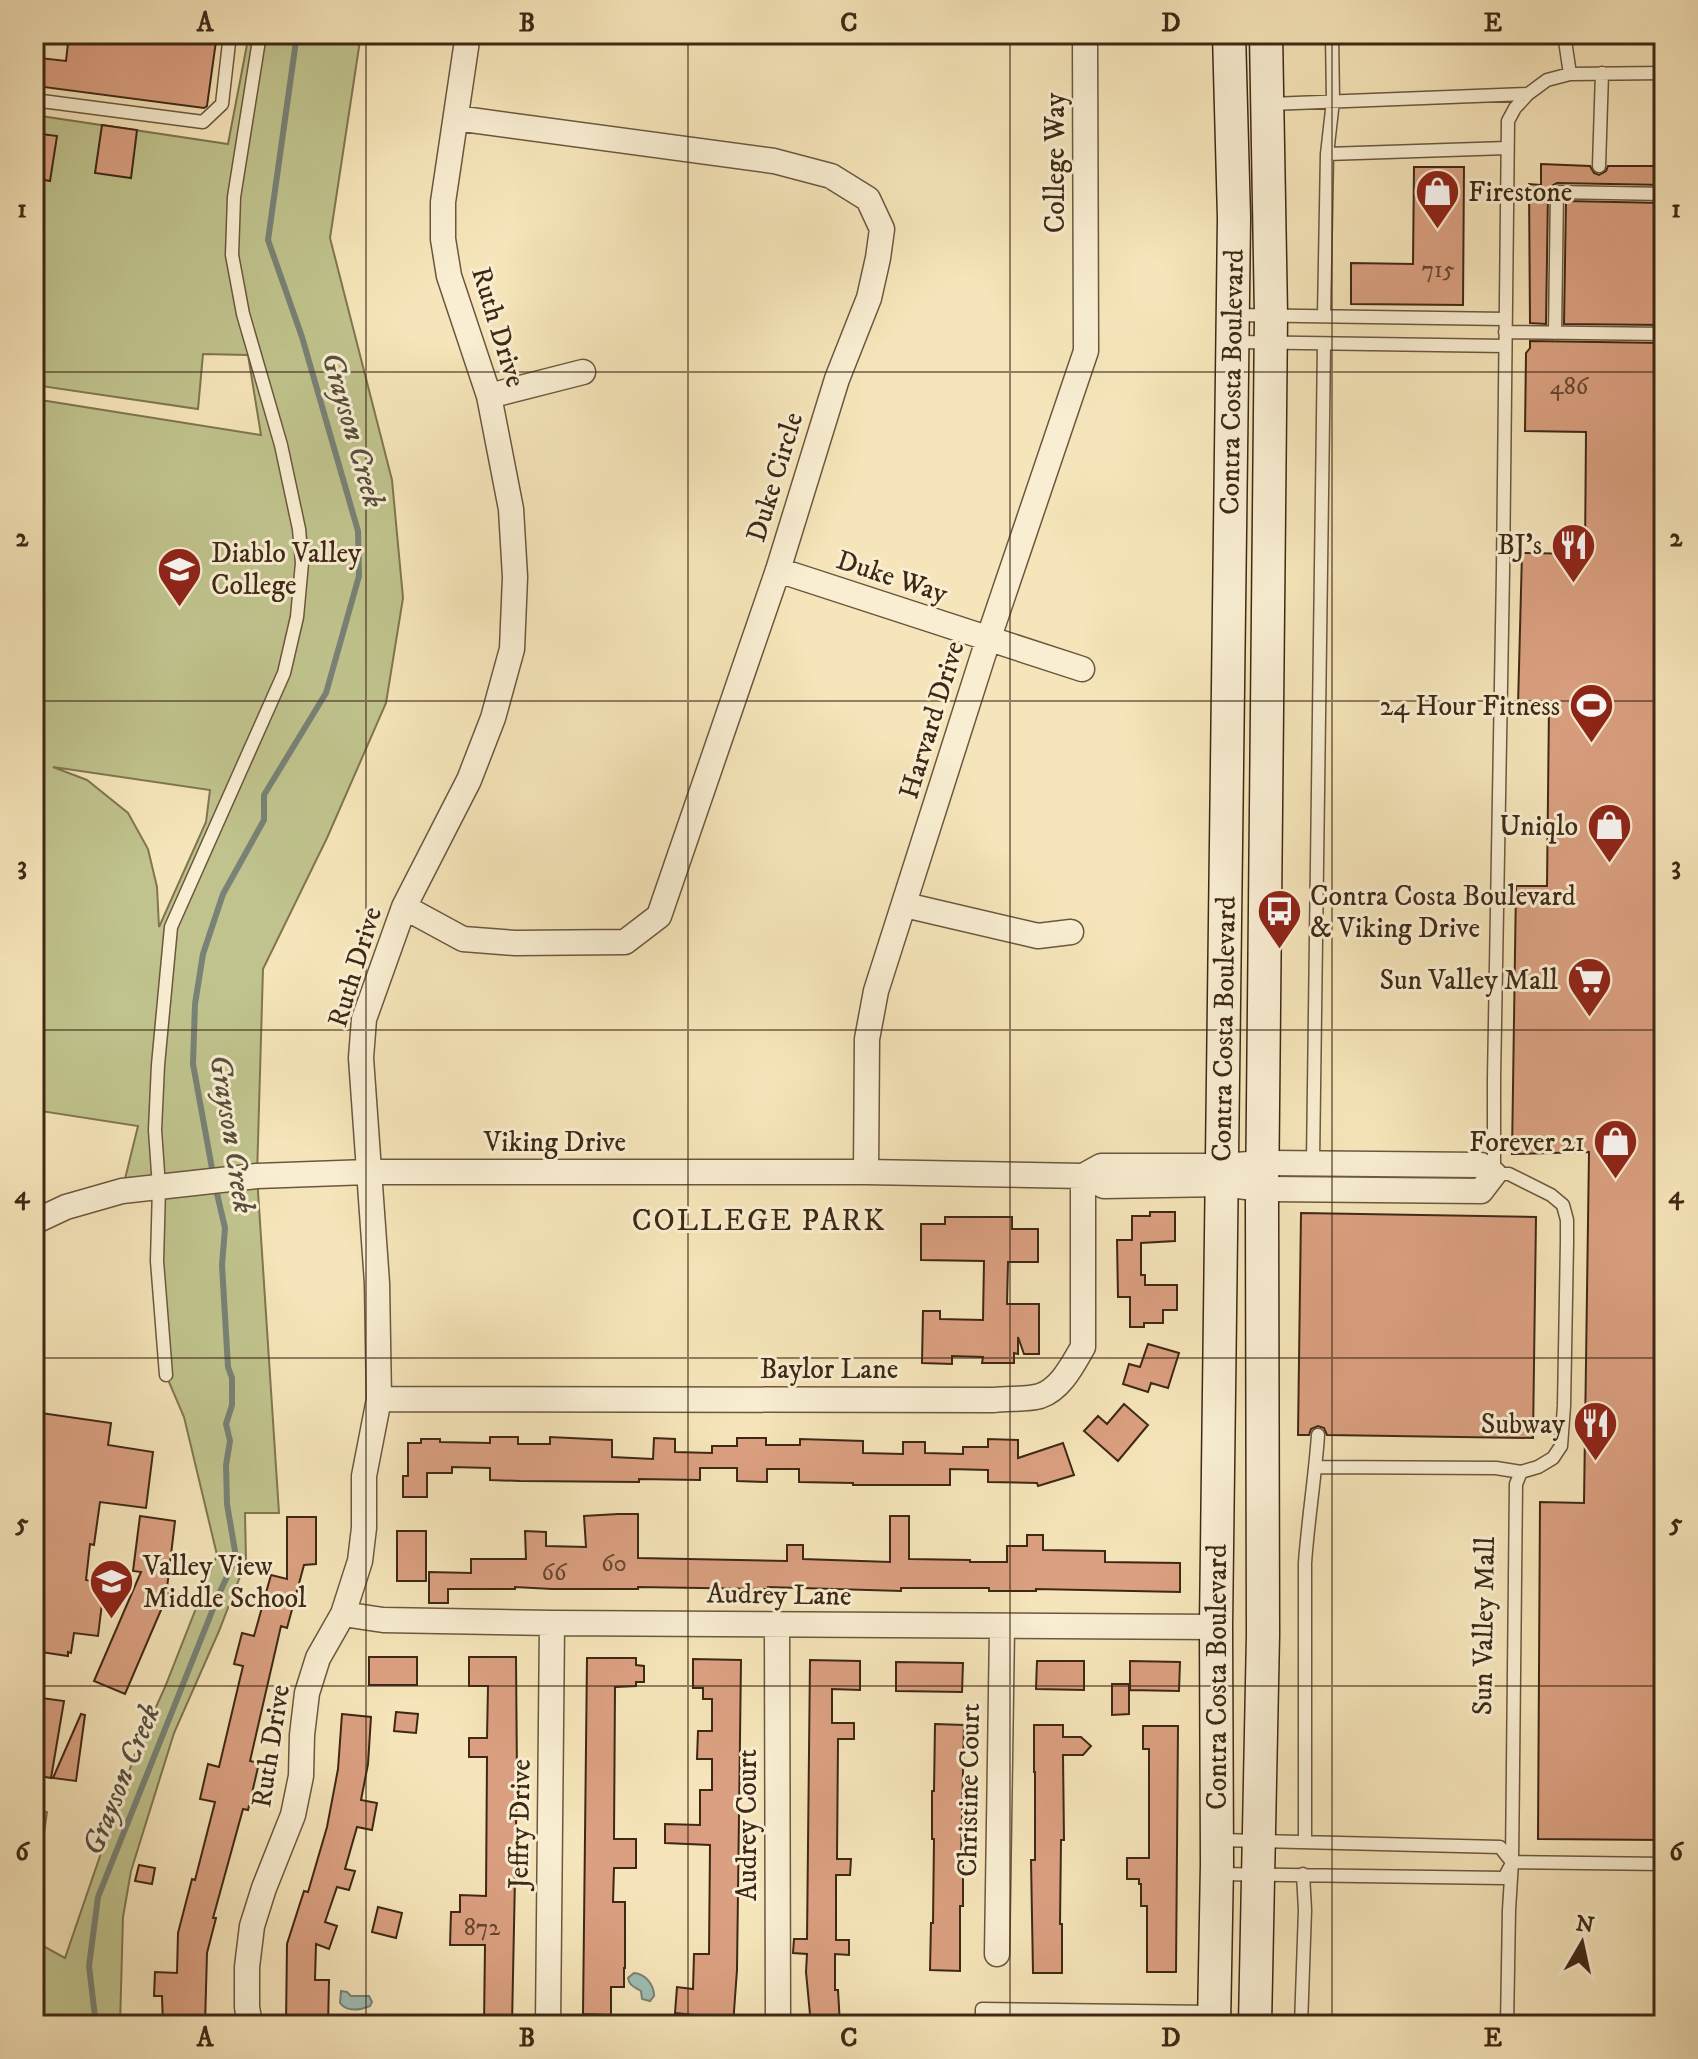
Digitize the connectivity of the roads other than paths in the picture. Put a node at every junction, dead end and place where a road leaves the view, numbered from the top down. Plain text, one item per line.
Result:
1 (230, 34) edge
2 (260, 34) edge
3 (468, 34) edge
4 (1085, 34) edge
5 (1229, 34) edge
6 (1266, 34) edge
7 (1332, 34) edge
8 (1564, 34) edge
9 (1602, 73) junction
10 (1664, 73) edge
11 (1570, 74) junction
12 (1528, 94) junction
13 (34, 100) edge
14 (1333, 101) junction
15 (1268, 104) junction
16 (456, 118) junction
17 (1507, 148) junction
18 (1327, 154) junction
19 (1599, 166) dead end
20 (1664, 194) edge
21 (1085, 293) joint
22 (1324, 316) junction
23 (1376, 317) junction
24 (1505, 326) junction
25 (1232, 329) junction
26 (1270, 329) junction
27 (1555, 333) junction
28 (1664, 334) edge
29 (1324, 344) junction
30 (1376, 345) junction
31 (1505, 346) junction
32 (583, 372) dead end
33 (489, 396) junction
34 (778, 570) junction
35 (988, 640) junction
36 (1082, 669) dead end
37 (905, 905) junction
38 (404, 907) junction
39 (1071, 932) dead end
40 (1313, 1162) junction
41 (368, 1172) junction
42 (866, 1172) junction
43 (1494, 1174) junction
44 (1222, 1175) junction
45 (1083, 1176) junction
46 (1263, 1176) junction
47 (164, 1186) junction
48 (34, 1222) edge
49 (166, 1375) dead end
50 (379, 1399) junction
51 (1318, 1435) dead end
52 (1316, 1467) junction
53 (1521, 1472) junction
54 (343, 1614) junction
55 (552, 1623) junction
56 (777, 1624) junction
57 (1216, 1627) junction
58 (1002, 1628) junction
59 (1217, 1840) junction
60 (1258, 1841) junction
61 (1305, 1842) junction
62 (1512, 1862) junction
63 (1664, 1864) edge
64 (1217, 1874) junction
65 (1258, 1874) junction
66 (1303, 1874) junction
67 (997, 1954) dead end
68 (1145, 2019) edge
69 (1214, 2019) edge
70 (250, 2025) edge
71 (548, 2025) edge
72 (778, 2025) edge
73 (982, 2025) edge
74 (1255, 2025) edge
75 (1301, 2025) edge
76 (1507, 2025) edge

1 - 13 lane
2 - 47 lane
3 - 16 street, Ruth Drive
4 - 21 street, College Way
5 - 25 main road, Contra Costa Boulevard
6 - 15 main road, Contra Costa Boulevard
7 - 14 lane
8 - 11 lane
9 - 10 lane
9 - 11 lane
9 - 19 lane
11 - 12 lane
12 - 14 lane
12 - 17 lane
14 - 15 lane
14 - 18 lane
15 - 26 main road, Contra Costa Boulevard
16 - 33 street, Ruth Drive
16 - 34 street, Duke Circle
17 - 18 lane
17 - 24 lane
18 - 22 lane
20 - 27 lane
21 - 35 street, Harvard Drive
22 - 23 lane
22 - 26 lane
23 - 24 lane
23 - 30 lane
24 - 27 lane
24 - 31 lane
25 - 26 lane
25 - 26 lane
25 - 44 main road, Contra Costa Boulevard
26 - 29 lane
26 - 46 main road, Contra Costa Boulevard
27 - 28 lane
29 - 30 lane
29 - 40 lane
30 - 31 lane
31 - 43 lane
32 - 33 street
33 - 38 street, Ruth Drive
34 - 35 street, Duke Way
34 - 38 street, Duke Circle
35 - 36 street, Duke Way
35 - 37 street, Harvard Drive
37 - 39 street
37 - 42 street, Harvard Drive
38 - 41 street, Ruth Drive
40 - 43 street
40 - 46 street
41 - 42 street, Viking Drive
41 - 47 street, Viking Drive
41 - 50 street, Ruth Drive
42 - 45 street, Viking Drive
43 - 46 street
43 - 53 lane
44 - 45 street, Viking Drive
44 - 46 street, Viking Drive
44 - 57 main road, Contra Costa Boulevard
45 - 50 street, Baylor Lane
46 - 60 main road, Contra Costa Boulevard
47 - 48 street, Viking Drive
47 - 49 lane
50 - 54 street, Ruth Drive
51 - 52 lane
52 - 53 lane
52 - 61 lane
53 - 62 lane, Sun Valley Mall
54 - 55 street, Audrey Lane
54 - 70 street, Ruth Drive
55 - 56 street, Audrey Lane
55 - 71 street, Jeffry Drive
56 - 58 street, Audrey Lane
56 - 72 street, Audrey Court
57 - 58 street, Audrey Lane
57 - 59 main road, Contra Costa Boulevard
58 - 67 street, Christine Court
59 - 60 lane
59 - 64 main road, Contra Costa Boulevard
60 - 61 lane
60 - 65 main road, Contra Costa Boulevard
61 - 62 lane
62 - 63 lane
62 - 66 lane
62 - 76 lane, Sun Valley Mall
64 - 65 lane
64 - 69 main road, Contra Costa Boulevard
65 - 66 lane
65 - 74 main road, Contra Costa Boulevard
66 - 75 lane
68 - 69 lane
68 - 73 lane

